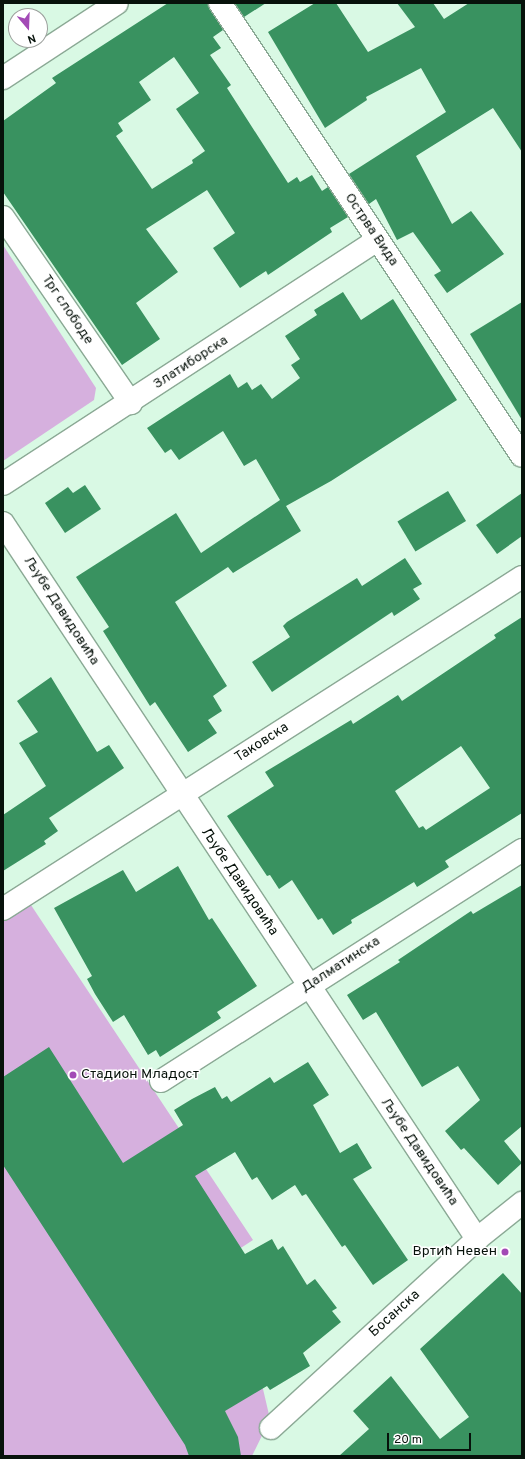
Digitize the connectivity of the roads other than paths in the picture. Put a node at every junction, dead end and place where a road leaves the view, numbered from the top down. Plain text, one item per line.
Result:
1 (117, 3) edge
2 (220, 3) edge
3 (3, 78) edge
4 (3, 217) edge
5 (378, 240) junction
6 (130, 403) junction
7 (522, 456) edge
8 (3, 484) edge
9 (3, 523) edge
10 (522, 577) edge
11 (181, 794) junction
12 (522, 850) edge
13 (3, 909) edge
14 (309, 986) junction
15 (161, 1081) dead end
16 (522, 1203) edge
17 (477, 1239) junction
18 (270, 1428) dead end

1 - 3 street
2 - 5 street, Острва Вида
4 - 6 street, Трг слободе
5 - 6 street, Златиборска
5 - 7 street, Острва Вида
6 - 8 street, Златиборска
9 - 11 street, Љубе Давидовића
10 - 11 street, Таковска
11 - 13 street, Таковска
11 - 14 street, Љубе Давидовића
12 - 14 street, Далматинска
14 - 15 street, Далматинска
14 - 17 street, Љубе Давидовића
16 - 17 street, Босанска
17 - 18 street, Босанска

